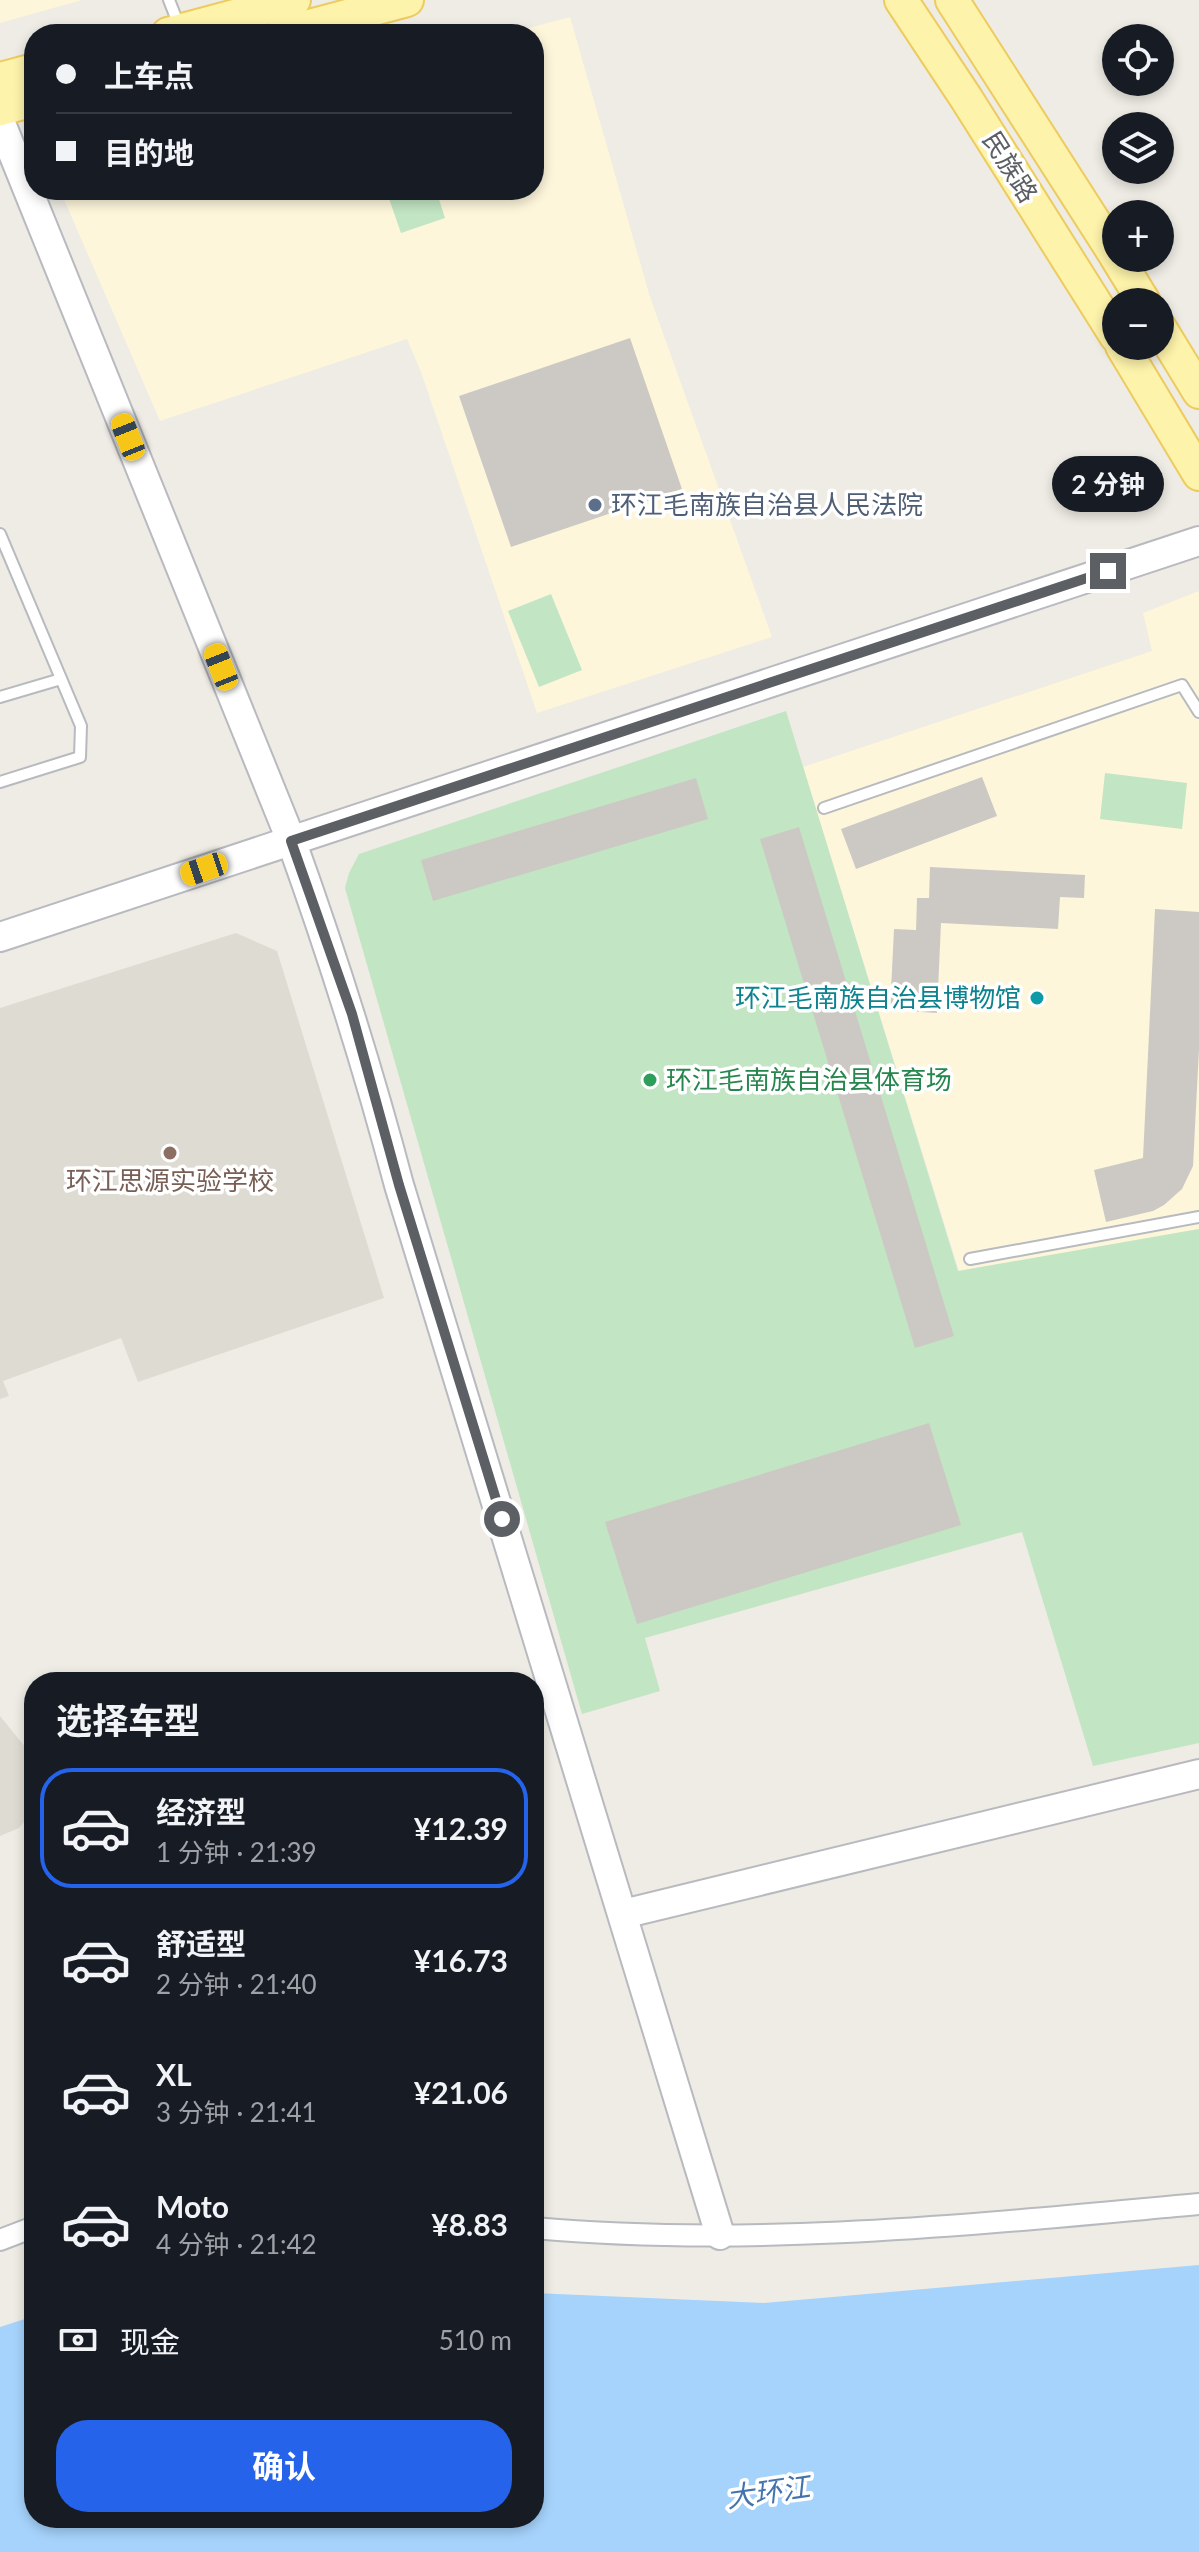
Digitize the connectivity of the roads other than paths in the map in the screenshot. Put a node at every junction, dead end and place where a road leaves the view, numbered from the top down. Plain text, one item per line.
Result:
1 (169, 0) edge
2 (294, 0) edge
3 (407, 0) edge
4 (901, 0) edge
5 (952, 0) edge
6 (174, 24) edge
7 (205, 24) edge
8 (317, 24) edge
9 (24, 73) edge
10 (0, 79) edge
11 (24, 103) edge
12 (0, 109) edge
13 (0, 121) edge
14 (24, 180) edge
15 (32, 200) edge
16 (1102, 235) edge
17 (1102, 314) edge
18 (1174, 351) edge
19 (1130, 360) edge
20 (1199, 392) edge
21 (1199, 474) edge
22 (0, 534) edge
23 (1199, 541) edge
24 (13, 565) junction
25 (0, 568) edge
26 (61, 679) junction
27 (0, 697) edge
28 (1199, 712) edge
29 (0, 782) edge
30 (824, 808) dead end
31 (291, 841) junction
32 (0, 937) edge
33 (1199, 1217) edge
34 (970, 1259) dead end
35 (1199, 1774) edge
36 (623, 1914) junction
37 (1199, 2204) edge
38 (544, 2228) edge
39 (24, 2231) edge
40 (720, 2235) junction
41 (0, 2240) edge

1 - 6 lane
2 - 7 main road
3 - 8 main road
4 - 17 main road, 民族路
5 - 16 main road, 民族路
9 - 10 main road
11 - 12 main road
13 - 14 street
15 - 31 street
18 - 20 main road
19 - 21 main road
22 - 24 lane
23 - 31 street
24 - 25 lane
24 - 26 lane
26 - 27 lane
26 - 29 lane
28 - 30 lane
31 - 32 street
31 - 36 street
33 - 34 lane
35 - 36 street
36 - 40 street
37 - 40 street
38 - 40 street
39 - 41 street

